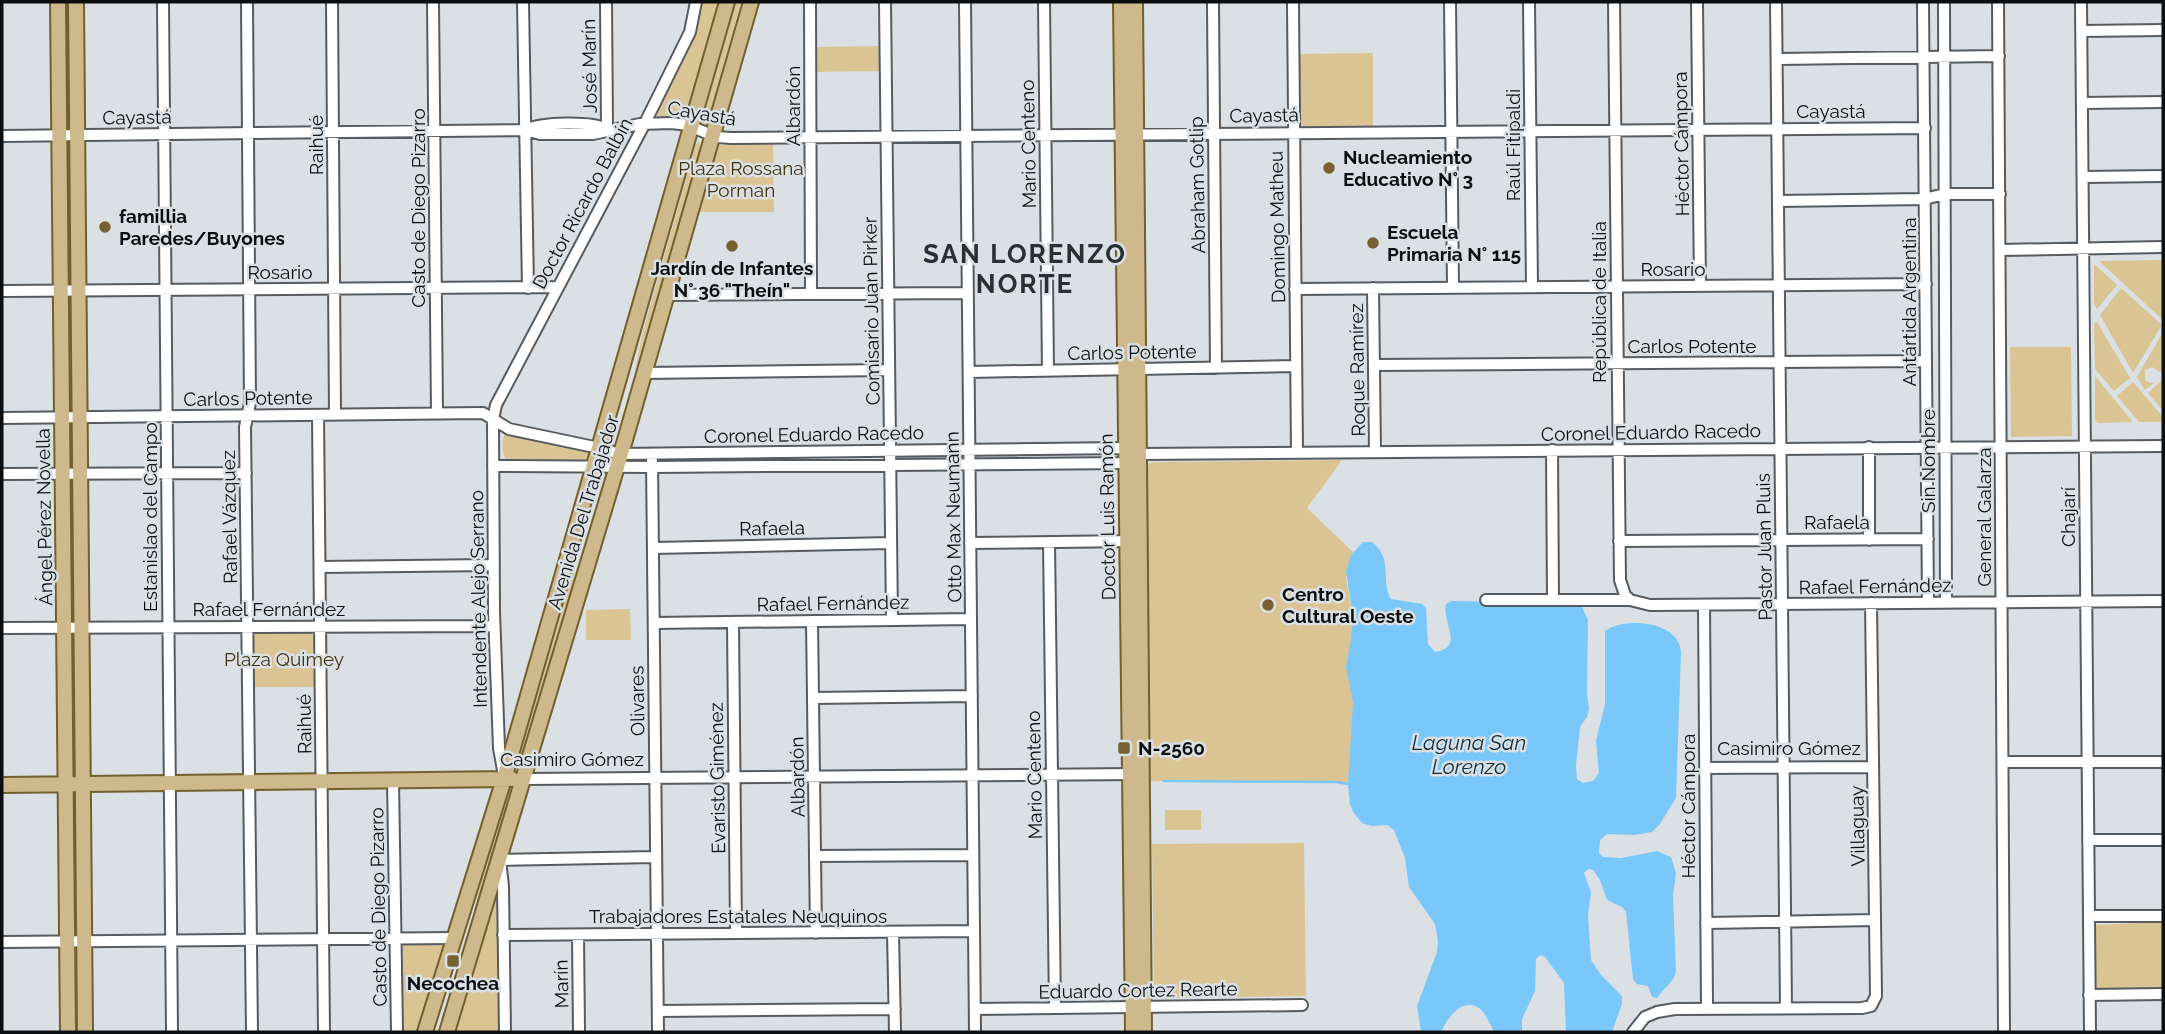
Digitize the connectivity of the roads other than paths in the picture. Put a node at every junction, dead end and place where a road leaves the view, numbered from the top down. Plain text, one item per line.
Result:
1 (58, 2) edge
2 (76, 2) edge
3 (163, 2) edge
4 (247, 2) edge
5 (332, 2) edge
6 (433, 2) edge
7 (523, 2) edge
8 (606, 2) edge
9 (696, 2) edge
10 (727, 2) edge
11 (751, 2) edge
12 (810, 2) edge
13 (886, 2) edge
14 (965, 2) edge
15 (1044, 2) edge
16 (1121, 2) edge
17 (1135, 2) edge
18 (1213, 2) edge
19 (1293, 2) edge
20 (1450, 2) edge
21 (1530, 2) edge
22 (1614, 2) edge
23 (1697, 2) edge
24 (1776, 2) edge
25 (1923, 2) edge
26 (1944, 2) edge
27 (1998, 2) edge
28 (2081, 2) edge
29 (2163, 30) edge
30 (2081, 31) junction
31 (1999, 56) junction
32 (1924, 58) junction
33 (1944, 58) junction
34 (1777, 59) junction
35 (2082, 103) junction
36 (2163, 103) edge
37 (645, 123) junction
38 (692, 127) junction
39 (1925, 128) junction
40 (607, 129) junction
41 (1615, 129) junction
42 (1699, 129) junction
43 (1777, 129) junction
44 (525, 130) junction
45 (1530, 130) junction
46 (435, 131) junction
47 (1451, 131) junction
48 (333, 132) junction
49 (1294, 132) junction
50 (248, 133) junction
51 (1214, 133) junction
52 (164, 134) junction
53 (1129, 134) junction
54 (78, 135) junction
55 (712, 135) junction
56 (1045, 135) junction
57 (2, 136) edge
58 (60, 136) junction
59 (887, 136) junction
60 (967, 136) junction
61 (811, 137) junction
62 (2163, 176) edge
63 (2082, 177) junction
64 (1944, 194) junction
65 (2000, 194) junction
66 (1925, 199) junction
67 (1778, 201) junction
68 (2163, 247) edge
69 (2083, 248) junction
70 (2000, 250) junction
71 (1779, 285) junction
72 (1926, 285) junction
73 (1617, 286) junction
74 (1700, 286) junction
75 (558, 287) junction
76 (1532, 287) junction
77 (528, 288) junction
78 (1373, 288) junction
79 (1453, 288) junction
80 (334, 289) junction
81 (436, 289) junction
82 (1295, 289) junction
83 (166, 290) junction
84 (250, 290) junction
85 (2, 291) edge
86 (61, 291) junction
87 (79, 291) junction
88 (889, 293) junction
89 (968, 293) junction
90 (811, 294) junction
91 (667, 295) junction
92 (1926, 361) junction
93 (1780, 362) junction
94 (1617, 364) junction
95 (1374, 365) junction
96 (1296, 366) junction
97 (1216, 368) junction
98 (1131, 369) junction
99 (890, 370) junction
100 (1048, 371) junction
101 (969, 372) junction
102 (644, 373) junction
103 (437, 413) junction
104 (335, 414) junction
105 (318, 415) junction
106 (167, 416) junction
107 (247, 416) junction
108 (80, 417) junction
109 (2, 418) edge
110 (62, 418) junction
111 (493, 419) junction
112 (2085, 446) junction
113 (2163, 446) edge
114 (1125, 447) junction
115 (1869, 447) junction
116 (1927, 447) junction
117 (1945, 447) junction
118 (2001, 447) junction
119 (600, 448) junction
120 (1781, 448) junction
121 (970, 450) junction
122 (1552, 450) junction
123 (1618, 450) junction
124 (890, 451) junction
125 (1375, 452) junction
126 (1297, 453) junction
127 (652, 454) junction
128 (1139, 454) junction
129 (618, 461) junction
130 (1125, 463) junction
131 (970, 464) junction
132 (891, 465) junction
133 (493, 466) junction
134 (594, 467) junction
135 (652, 467) junction
136 (63, 472) junction
137 (167, 473) junction
138 (246, 473) junction
139 (2, 474) edge
140 (80, 474) junction
141 (1928, 539) junction
142 (1782, 540) junction
143 (1869, 540) junction
144 (1133, 541) junction
145 (1619, 541) junction
146 (1049, 542) junction
147 (891, 543) junction
148 (970, 543) junction
149 (653, 548) junction
150 (493, 565) junction
151 (320, 567) junction
152 (1486, 600) dead end
153 (1553, 600) junction
154 (1630, 600) junction
155 (2086, 601) junction
156 (2163, 601) edge
157 (1946, 602) junction
158 (2002, 602) junction
159 (1871, 603) junction
160 (1928, 603) junction
161 (1782, 604) junction
162 (1703, 605) junction
163 (892, 620) junction
164 (971, 620) junction
165 (812, 621) junction
166 (654, 622) junction
167 (733, 622) junction
168 (320, 626) junction
169 (494, 626) junction
170 (169, 627) junction
171 (247, 627) junction
172 (2, 628) edge
173 (64, 628) junction
174 (81, 628) junction
175 (972, 696) junction
176 (813, 698) junction
177 (2003, 762) junction
178 (2087, 762) junction
179 (2163, 762) edge
180 (1873, 767) junction
181 (1705, 768) junction
182 (1784, 768) junction
183 (1135, 774) junction
184 (972, 775) junction
185 (1052, 775) junction
186 (734, 777) junction
187 (814, 777) junction
188 (655, 778) junction
189 (504, 779) junction
190 (524, 779) junction
191 (393, 780) junction
192 (322, 781) junction
193 (249, 782) junction
194 (170, 783) junction
195 (83, 784) junction
196 (2, 785) edge
197 (65, 785) junction
198 (2088, 840) junction
199 (2163, 840) edge
200 (973, 855) junction
201 (815, 856) junction
202 (656, 857) junction
203 (500, 860) junction
204 (2088, 916) junction
205 (2163, 916) edge
206 (1875, 920) junction
207 (1785, 921) junction
208 (1706, 923) junction
209 (974, 931) junction
210 (893, 932) junction
211 (736, 933) junction
212 (816, 933) junction
213 (657, 934) junction
214 (503, 935) junction
215 (578, 935) junction
216 (396, 938) junction
217 (454, 938) junction
218 (251, 939) junction
219 (323, 939) junction
220 (67, 940) junction
221 (84, 940) junction
222 (171, 940) junction
223 (2, 942) edge
224 (2163, 994) edge
225 (2089, 995) junction
226 (1302, 1005) dead end
227 (1138, 1007) junction
228 (1055, 1008) junction
229 (1707, 1008) junction
230 (1786, 1008) junction
231 (895, 1009) junction
232 (975, 1009) junction
233 (658, 1011) junction
234 (68, 1032) edge
235 (85, 1032) edge
236 (172, 1032) edge
237 (252, 1032) edge
238 (324, 1032) edge
239 (397, 1032) edge
240 (425, 1032) edge
241 (447, 1032) edge
242 (505, 1032) edge
243 (579, 1032) edge
244 (658, 1032) edge
245 (895, 1032) edge
246 (975, 1032) edge
247 (1133, 1032) edge
248 (1144, 1032) edge
249 (1633, 1032) edge
250 (2004, 1032) edge
251 (2090, 1032) edge

1 - 58 main road, Ángel Pérez Novella
2 - 54 main road, Ángel Pérez Novella
3 - 52 street, Estanislao del Campo
4 - 50 street, Rafael Vázquez
5 - 48 street, Raihué
6 - 46 street, Casto de Diego Pizarro
7 - 44 street
8 - 40 street, José Marín
9 - 37 street, Doctor Ricardo Balbín
10 - 38 main road, Avenida Del Trabajador
11 - 55 main road, Avenida Del Trabajador
12 - 61 street, Albardón
13 - 59 street, Comisario Juan Pirker
14 - 60 street, Otto Max Neumann
15 - 56 street, Mario Centeno
16 - 53 main road, Doctor Luis Ramón
17 - 53 main road, Doctor Luis Ramón
18 - 51 street, Abraham Gotlip
19 - 49 street, Domingo Matheu
20 - 47 street
21 - 45 street, Raúl Fitipaldi
22 - 41 street, República de Italia
23 - 42 street, Héctor Cámpora
24 - 34 street, Pastor Juan Pluis
25 - 32 street, Antártida Argentina
26 - 33 street, Sin Nombre
27 - 31 street, General Galarza
28 - 30 street, Chajarí
29 - 30 street
30 - 35 street, Chajarí
31 - 33 street
31 - 65 street, General Galarza
32 - 33 street
32 - 34 street
32 - 39 street, Antártida Argentina
33 - 64 street, Sin Nombre
34 - 43 street, Pastor Juan Pluis
35 - 36 street
35 - 63 street, Chajarí
37 - 38 street, Cayastá
37 - 40 street, Cayastá
37 - 75 street, Doctor Ricardo Balbín
38 - 55 street, Cayastá
38 - 119 main road, Avenida Del Trabajador
39 - 43 street, Cayastá
39 - 66 street, Antártida Argentina
40 - 44 street, Cayastá
41 - 42 street, Cayastá
41 - 45 street, Cayastá
41 - 73 street, República de Italia
42 - 43 street, Cayastá
42 - 74 street, Héctor Cámpora
43 - 67 street, Pastor Juan Pluis
44 - 46 street, Cayastá
44 - 77 street
45 - 47 street, Cayastá
45 - 76 street, Raúl Fitipaldi
46 - 48 street, Cayastá
46 - 81 street, Casto de Diego Pizarro
47 - 49 street, Cayastá
47 - 79 street
48 - 50 street, Cayastá
48 - 80 street, Raihué
49 - 51 street, Cayastá
49 - 82 street, Domingo Matheu
50 - 52 street, Cayastá
50 - 84 street, Rafael Vázquez
51 - 53 street, Cayastá
51 - 97 street, Abraham Gotlip
52 - 54 street, Cayastá
52 - 83 street, Estanislao del Campo
53 - 56 street, Cayastá
53 - 98 main road, Doctor Luis Ramón
54 - 58 street, Cayastá
54 - 87 main road, Ángel Pérez Novella
55 - 61 street, Cayastá
55 - 91 main road, Avenida Del Trabajador
56 - 60 street, Cayastá
56 - 100 street, Mario Centeno
57 - 58 street, Cayastá
58 - 86 main road, Ángel Pérez Novella
59 - 60 street, Cayastá
59 - 61 street, Cayastá
59 - 88 street, Comisario Juan Pirker
60 - 89 street, Otto Max Neumann
61 - 90 street, Albardón
62 - 63 street
63 - 69 street, Chajarí
64 - 65 street
64 - 66 street
64 - 117 street, Sin Nombre
65 - 70 street, General Galarza
66 - 67 street
66 - 72 street, Antártida Argentina
67 - 71 street, Pastor Juan Pluis
68 - 69 street
69 - 70 street
69 - 112 street, Chajarí
70 - 118 street, General Galarza
71 - 72 street, Rosario
71 - 74 street, Rosario
71 - 93 street, Pastor Juan Pluis
72 - 92 street, Antártida Argentina
73 - 74 street, Rosario
73 - 76 street, Rosario
73 - 94 street, República de Italia
75 - 77 street, Rosario
75 - 111 street, Doctor Ricardo Balbín
76 - 79 street, Rosario
77 - 81 street, Rosario
78 - 79 street, Rosario
78 - 82 street, Rosario
78 - 95 street, Roque Ramírez
80 - 81 street, Rosario
80 - 84 street, Rosario
80 - 104 street, Raihué
81 - 103 street, Casto de Diego Pizarro
82 - 96 street, Domingo Matheu
83 - 84 street, Rosario
83 - 87 street, Rosario
83 - 106 street, Estanislao del Campo
84 - 107 street, Rafael Vázquez
85 - 86 street, Rosario
86 - 87 street, Rosario
86 - 110 main road, Ángel Pérez Novella
87 - 108 main road, Ángel Pérez Novella
88 - 89 street
88 - 90 street
88 - 99 street, Comisario Juan Pirker
89 - 101 street, Otto Max Neumann
90 - 91 street
91 - 102 main road, Avenida Del Trabajador
92 - 93 street, Carlos Potente
92 - 116 street, Antártida Argentina
93 - 94 street, Carlos Potente
93 - 120 street, Pastor Juan Pluis
94 - 95 street, Carlos Potente
94 - 123 street, República de Italia
95 - 125 street, Roque Ramírez
96 - 97 street, Carlos Potente
96 - 126 street, Domingo Matheu
97 - 98 street, Carlos Potente
98 - 100 street, Carlos Potente
98 - 114 main road, Doctor Luis Ramón
98 - 128 main road, Doctor Luis Ramón
99 - 102 street
99 - 124 street, Comisario Juan Pirker
100 - 101 street, Carlos Potente
101 - 121 street, Otto Max Neumann
102 - 129 main road, Avenida Del Trabajador
103 - 104 street, Carlos Potente
103 - 111 street, Carlos Potente
104 - 105 street, Carlos Potente
105 - 107 street, Carlos Potente
105 - 151 street, Raihué
106 - 107 street, Carlos Potente
106 - 108 street, Carlos Potente
106 - 137 street, Estanislao del Campo
107 - 138 street, Rafael Vázquez
108 - 110 street, Carlos Potente
108 - 140 main road, Ángel Pérez Novella
109 - 110 street, Carlos Potente
110 - 136 main road, Ángel Pérez Novella
111 - 119 street, Coronel Eduardo Racedo
111 - 133 street, Intendente Alejo Serrano
112 - 113 street, Coronel Eduardo Racedo
112 - 118 street, Coronel Eduardo Racedo
112 - 155 street, Chajarí
114 - 121 street, Coronel Eduardo Racedo
114 - 128 street, Coronel Eduardo Racedo
114 - 130 main road, Doctor Luis Ramón
115 - 116 street, Coronel Eduardo Racedo
115 - 120 street, Coronel Eduardo Racedo
115 - 143 street
116 - 117 street, Coronel Eduardo Racedo
116 - 141 street, Antártida Argentina
117 - 118 street, Coronel Eduardo Racedo
117 - 157 street, Sin Nombre
118 - 158 street, General Galarza
119 - 129 street, Coronel Eduardo Racedo
119 - 134 main road, Avenida Del Trabajador
120 - 123 street, Coronel Eduardo Racedo
120 - 142 street, Pastor Juan Pluis
121 - 124 street, Coronel Eduardo Racedo
121 - 131 street, Otto Max Neumann
122 - 123 street, Coronel Eduardo Racedo
122 - 125 street, Coronel Eduardo Racedo
122 - 153 street
123 - 145 street, República de Italia
124 - 127 street, Coronel Eduardo Racedo
124 - 132 street, Comisario Juan Pirker
125 - 126 street, Coronel Eduardo Racedo
126 - 128 street, Coronel Eduardo Racedo
127 - 129 street, Coronel Eduardo Racedo
127 - 135 street, Olivares
128 - 130 street
128 - 144 main road, Doctor Luis Ramón
129 - 134 street, Coronel Eduardo Racedo
129 - 135 street, Coronel Eduardo Racedo
129 - 190 main road, Avenida Del Trabajador
130 - 131 street, Coronel Eduardo Racedo
130 - 144 main road, Doctor Luis Ramón
131 - 132 street, Coronel Eduardo Racedo
131 - 148 street, Otto Max Neumann
132 - 135 street, Coronel Eduardo Racedo
132 - 147 street, Comisario Juan Pirker
133 - 134 street, Coronel Eduardo Racedo
133 - 150 street, Intendente Alejo Serrano
134 - 189 main road, Avenida Del Trabajador
135 - 149 street, Olivares
136 - 139 street
136 - 140 street
136 - 173 main road, Ángel Pérez Novella
137 - 138 street
137 - 140 street
137 - 170 street, Estanislao del Campo
138 - 171 street, Rafael Vázquez
140 - 174 main road, Ángel Pérez Novella
141 - 143 street, Rafaela
141 - 160 street, Antártida Argentina
142 - 143 street, Rafaela
142 - 145 street, Rafaela
142 - 161 street, Pastor Juan Pluis
144 - 146 street
144 - 183 main road, Doctor Luis Ramón
145 - 154 street, República de Italia
146 - 148 street
146 - 185 street, Mario Centeno
147 - 149 street, Rafaela
147 - 163 street, Comisario Juan Pirker
148 - 164 street, Otto Max Neumann
149 - 166 street, Olivares
150 - 151 street
150 - 169 street, Intendente Alejo Serrano
151 - 168 street, Raihué
152 - 153 street, Rafael Fernández
153 - 154 street, Rafael Fernández
154 - 162 street, Rafael Fernández
155 - 156 street, Rafael Fernández
155 - 158 street, Rafael Fernández
155 - 178 street, Chajarí
157 - 158 street, Rafael Fernández
157 - 160 street, Rafael Fernández
158 - 177 street, General Galarza
159 - 160 street, Rafael Fernández
159 - 161 street, Rafael Fernández
159 - 180 street, Villaguay
161 - 162 street, Rafael Fernández
161 - 182 street, Pastor Juan Pluis
162 - 181 street, Héctor Cámpora
163 - 164 street, Rafael Fernández
163 - 165 street, Rafael Fernández
164 - 175 street, Otto Max Neumann
165 - 167 street, Rafael Fernández
165 - 176 street, Albardón
166 - 167 street, Rafael Fernández
166 - 188 street, Olivares
167 - 186 street, Evaristo Giménez
168 - 169 street, Rafael Fernández
168 - 171 street, Rafael Fernández
168 - 192 street, Raihué
169 - 189 street, Intendente Alejo Serrano
170 - 171 street, Rafael Fernández
170 - 174 street, Rafael Fernández
170 - 194 street, Estanislao del Campo
171 - 193 street, Rafael Vázquez
172 - 173 street, Rafael Fernández
173 - 174 street, Rafael Fernández
173 - 197 main road, Ángel Pérez Novella
174 - 195 main road, Ángel Pérez Novella
175 - 176 street
175 - 184 street, Otto Max Neumann
176 - 187 street, Albardón
177 - 178 street
177 - 250 street, General Galarza
178 - 179 street
178 - 198 street, Chajarí
180 - 182 street, Casimiro Gómez
180 - 206 street, Villaguay
181 - 182 street, Casimiro Gómez
181 - 208 street, Héctor Cámpora
182 - 207 street, Pastor Juan Pluis
183 - 185 street, Casimiro Gómez
183 - 227 main road, Doctor Luis Ramón
184 - 185 street, Casimiro Gómez
184 - 187 street, Casimiro Gómez
184 - 200 street, Otto Max Neumann
185 - 228 street, Mario Centeno
186 - 187 street, Casimiro Gómez
186 - 188 street, Casimiro Gómez
186 - 211 street, Evaristo Giménez
187 - 201 street, Albardón
188 - 190 street, Casimiro Gómez
188 - 202 street, Olivares
189 - 190 main road, Casimiro Gómez
189 - 191 main road, Casimiro Gómez
189 - 217 main road, Avenida Del Trabajador
190 - 203 main road, Avenida Del Trabajador
191 - 192 main road, Casimiro Gómez
191 - 216 street, Casto de Diego Pizarro
192 - 193 main road, Casimiro Gómez
192 - 219 street, Raihué
193 - 194 main road, Casimiro Gómez
193 - 218 street, Rafael Vázquez
194 - 195 main road, Casimiro Gómez
194 - 222 street, Estanislao del Campo
195 - 197 main road, Casimiro Gómez
195 - 221 main road, Ángel Pérez Novella
196 - 197 main road, Casimiro Gómez
197 - 220 main road, Ángel Pérez Novella
198 - 199 street
198 - 204 street, Chajarí
200 - 201 street
200 - 209 street, Otto Max Neumann
201 - 212 street, Albardón
202 - 203 street
202 - 213 street, Olivares
203 - 214 street
203 - 241 main road, Avenida Del Trabajador
204 - 205 street
204 - 225 street, Chajarí
206 - 207 street
206 - 230 street, Villaguay
207 - 208 street
207 - 230 street, Pastor Juan Pluis
208 - 229 street, Héctor Cámpora
209 - 210 street, Trabajadores Estatales Neuquinos
209 - 232 street, Otto Max Neumann
210 - 212 street, Trabajadores Estatales Neuquinos
210 - 231 street
211 - 212 street, Trabajadores Estatales Neuquinos
211 - 213 street, Trabajadores Estatales Neuquinos
213 - 215 street, Trabajadores Estatales Neuquinos
213 - 233 street, Olivares
214 - 215 street, Trabajadores Estatales Neuquinos
214 - 242 street
215 - 243 street, Marín
216 - 217 street
216 - 219 street
216 - 239 street, Casto de Diego Pizarro
217 - 240 main road, Avenida Del Trabajador
218 - 219 street
218 - 222 street
218 - 237 street, Rafael Vázquez
219 - 238 street, Raihué
220 - 221 street
220 - 223 street
220 - 234 main road, Ángel Pérez Novella
221 - 222 street
221 - 235 main road, Ángel Pérez Novella
222 - 236 street, Estanislao del Campo
224 - 225 street
225 - 251 street, Chajarí
226 - 227 street, Eduardo Cortez Rearte
227 - 228 street, Eduardo Cortez Rearte
227 - 247 main road, Doctor Luis Ramón
227 - 248 main road, Doctor Luis Ramón
228 - 232 street, Eduardo Cortez Rearte
229 - 230 street
229 - 249 street
231 - 233 street
231 - 245 street
232 - 246 street, Otto Max Neumann
233 - 244 street, Olivares

